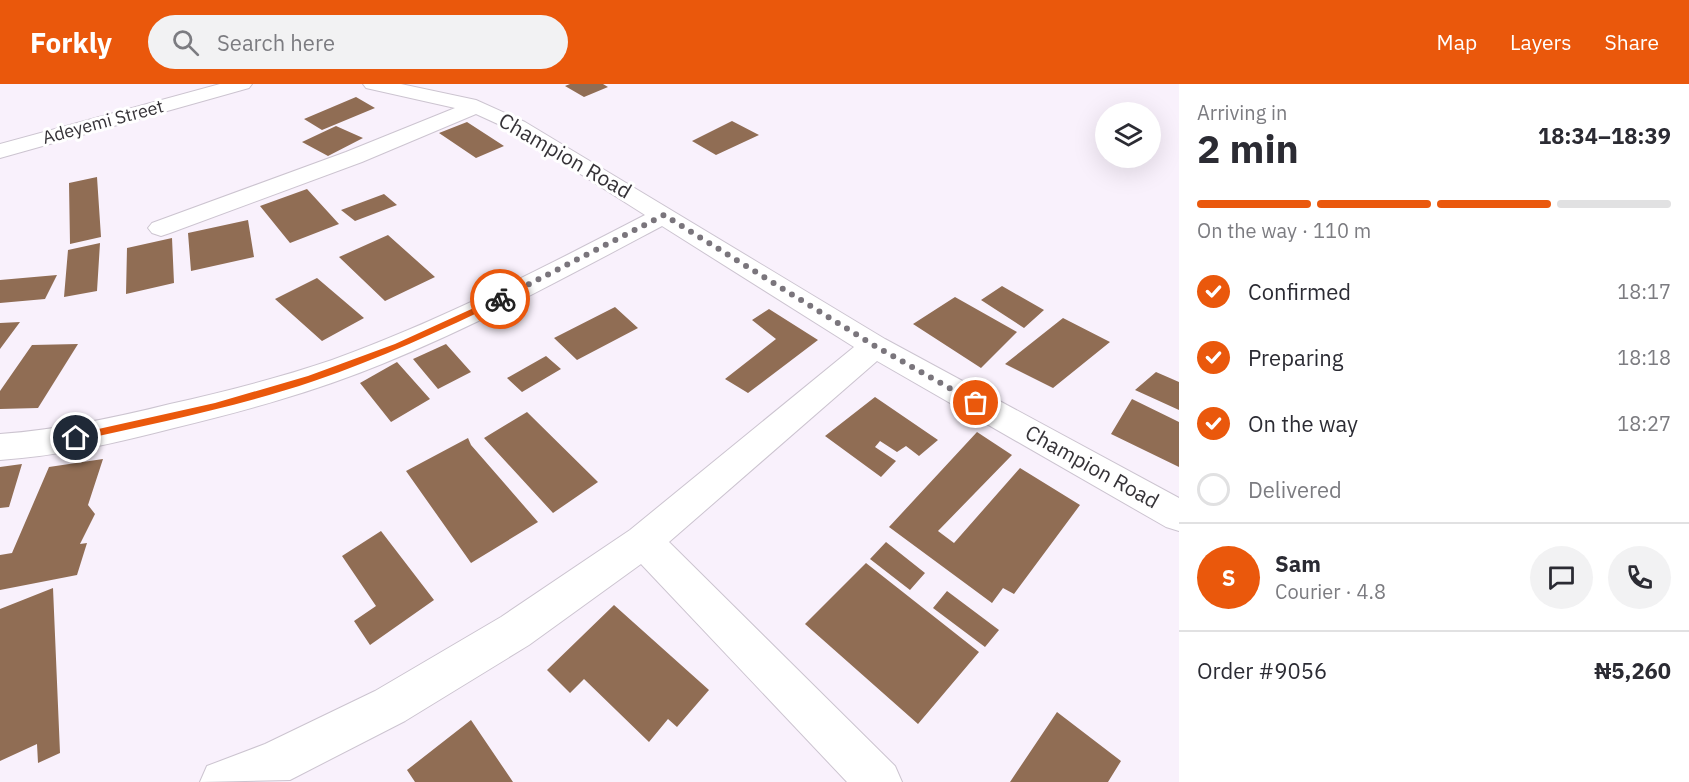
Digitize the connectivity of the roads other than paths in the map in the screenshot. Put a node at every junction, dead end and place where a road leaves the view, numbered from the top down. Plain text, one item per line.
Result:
1 (242, 84) edge
2 (373, 84) edge
3 (476, 106) junction
4 (0, 151) edge
5 (664, 215) junction
6 (161, 228) dead end
7 (875, 346) junction
8 (0, 447) edge
9 (1179, 516) edge
10 (643, 542) junction
11 (223, 782) edge
12 (879, 782) edge

1 - 4 street, Adeyemi Street
2 - 3 street, Champion Road
3 - 5 street, Champion Road
3 - 6 street
5 - 7 street, Champion Road
5 - 8 street
7 - 9 street, Champion Road
7 - 10 street
10 - 11 street
10 - 12 street

